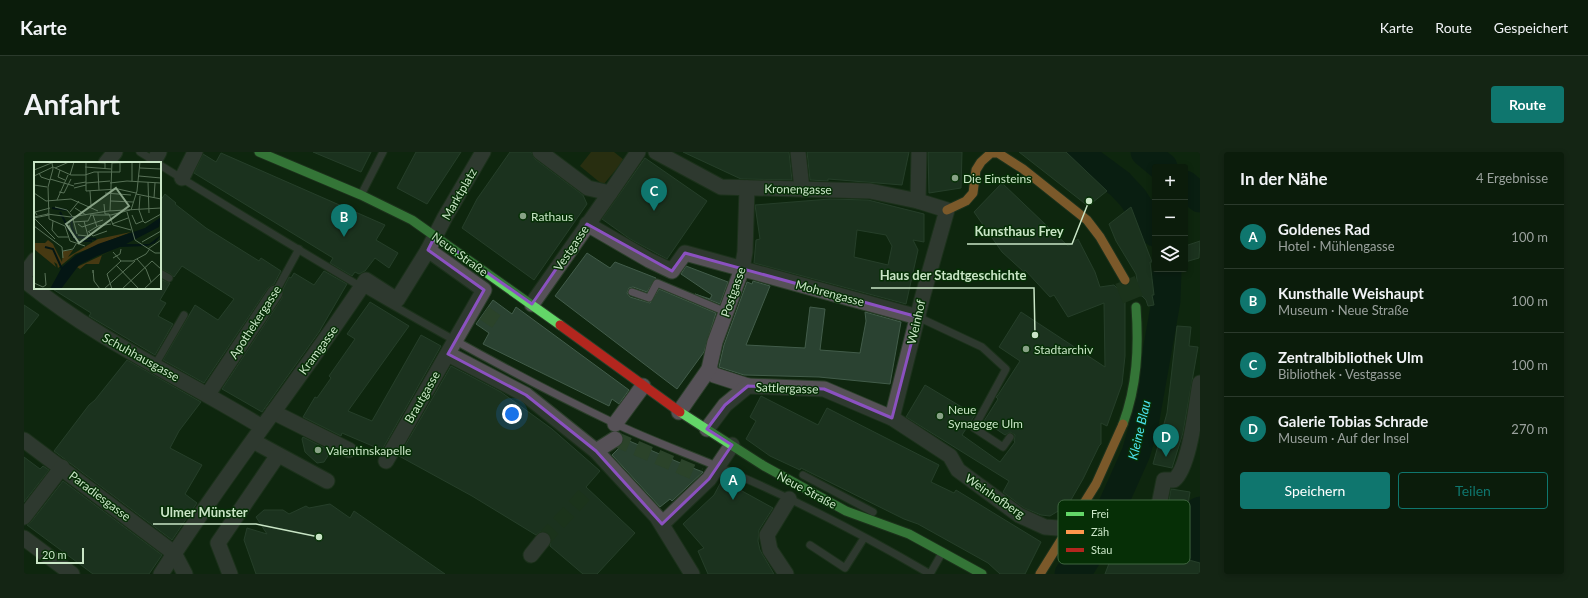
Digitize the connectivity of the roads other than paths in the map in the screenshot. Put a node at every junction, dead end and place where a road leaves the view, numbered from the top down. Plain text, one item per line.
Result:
1 (115, 152) edge
2 (140, 152) edge
3 (259, 152) edge
4 (383, 152) edge
5 (483, 152) edge
6 (540, 152) edge
7 (638, 152) edge
8 (798, 152) edge
9 (919, 152) edge
10 (996, 152) edge
11 (658, 153) edge
12 (192, 154) edge
13 (158, 160) edge
14 (107, 162) edge
15 (161, 162) edge
16 (182, 178) junction
17 (747, 188) junction
18 (802, 189) junction
19 (610, 193) junction
20 (361, 195) junction
21 (918, 200) junction
22 (947, 210) junction
23 (587, 224) junction
24 (435, 236) junction
25 (300, 249) junction
26 (428, 250) junction
27 (34, 261) edge
28 (742, 269) junction
29 (161, 274) edge
30 (24, 275) edge
31 (169, 278) dead end
32 (24, 280) edge
33 (1125, 280) tunnel mouth
34 (362, 287) junction
35 (34, 288) edge
36 (35, 289) edge
37 (632, 292) dead end
38 (274, 293) joint
39 (532, 304) junction
40 (1136, 307) tunnel mouth
41 (726, 312) junction
42 (184, 315) dead end
43 (918, 317) junction
44 (454, 343) junction
45 (155, 365) junction
46 (709, 369) junction
47 (1200, 383) edge
48 (643, 386) junction
49 (748, 386) junction
50 (208, 394) junction
51 (273, 412) junction
52 (679, 412) junction
53 (892, 418) junction
54 (615, 424) junction
55 (262, 427) junction
56 (707, 429) junction
57 (1010, 437) dead end
58 (615, 439) dead end
59 (24, 440) edge
60 (253, 441) junction
61 (732, 445) junction
62 (349, 450) dead end
63 (596, 451) junction
64 (278, 455) junction
65 (386, 461) dead end
66 (718, 466) junction
67 (62, 467) junction
68 (804, 475) dead end
69 (327, 481) dead end
70 (789, 499) junction
71 (1089, 500) edge
72 (1160, 500) edge
73 (24, 517) edge
74 (660, 520) junction
75 (1058, 527) edge
76 (902, 531) junction
77 (24, 538) edge
78 (864, 538) junction
79 (543, 540) tunnel mouth
80 (810, 545) dead end
81 (1058, 550) edge
82 (943, 551) junction
83 (174, 553) junction
84 (531, 556) dead end
85 (845, 571) edge
86 (72, 574) edge
87 (161, 574) edge
88 (185, 574) edge
89 (230, 574) edge
90 (692, 574) edge
91 (786, 574) edge
92 (930, 574) edge
93 (982, 574) edge
94 (1040, 574) edge

1 - 14 street
2 - 13 lane
3 - 20 street, Neue Straße
4 - 20 lane
5 - 24 street, Marktplatz
6 - 19 street
7 - 19 street, Vestgasse
8 - 18 street
9 - 21 street
10 - 22 street
10 - 33 street
11 - 17 street, Kronengasse
12 - 16 street
15 - 16 lane
16 - 25 lane
17 - 18 street, Kronengasse
17 - 28 street, Postgasse
18 - 21 street, Kronengasse
19 - 23 street, Vestgasse
20 - 24 street, Neue Straße
21 - 22 street, Kronengasse
22 - 43 street, Weinhof
23 - 28 street, Mohrengasse
23 - 39 street, Vestgasse
24 - 26 street, Marktplatz
24 - 39 street, Neue Straße
25 - 34 lane
25 - 38 lane, Apothekergasse
26 - 34 street, Marktplatz
26 - 44 street, Brautgasse
27 - 30 street
28 - 41 street, Postgasse
28 - 43 street, Mohrengasse
29 - 31 lane
32 - 35 street, Schuhhausgasse
34 - 44 lane
34 - 51 street, Kramgasse
36 - 45 street, Schuhhausgasse
37 - 41 lane
38 - 50 street, Apothekergasse
39 - 48 street, Neue Straße
40 - 71 street
41 - 46 street, Postgasse
42 - 45 lane
43 - 53 street, Weinhof
43 - 57 lane
44 - 54 lane
44 - 63 street
44 - 65 street, Brautgasse
45 - 50 street, Schuhhausgasse
46 - 49 street, Sattlergasse
46 - 52 street
47 - 72 street, Weinhofberg
48 - 52 street, Neue Straße
48 - 54 street
49 - 53 street, Sattlergasse
49 - 56 street, Sattlergasse
50 - 55 street, Schuhhausgasse
51 - 55 street, Kramgasse
51 - 62 street
52 - 56 street, Neue Straße
53 - 75 street, Weinhofberg
54 - 66 lane
55 - 60 street, Kramgasse
56 - 61 street, Neue Straße
58 - 63 street
59 - 67 street, Paradiesgasse
60 - 64 street
60 - 83 street, Kramgasse
61 - 66 street
61 - 76 street, Neue Straße
63 - 74 street
64 - 69 street
64 - 89 street
66 - 70 lane
66 - 74 street
67 - 73 street
67 - 83 street, Paradiesgasse
68 - 76 lane
70 - 78 lane
70 - 91 street
74 - 90 street
76 - 82 street, Neue Straße
77 - 86 street
78 - 85 lane
78 - 92 lane
79 - 84 street
80 - 85 lane
81 - 94 street
82 - 92 lane
82 - 93 street, Neue Straße
83 - 87 street, Kramgasse
83 - 88 street

